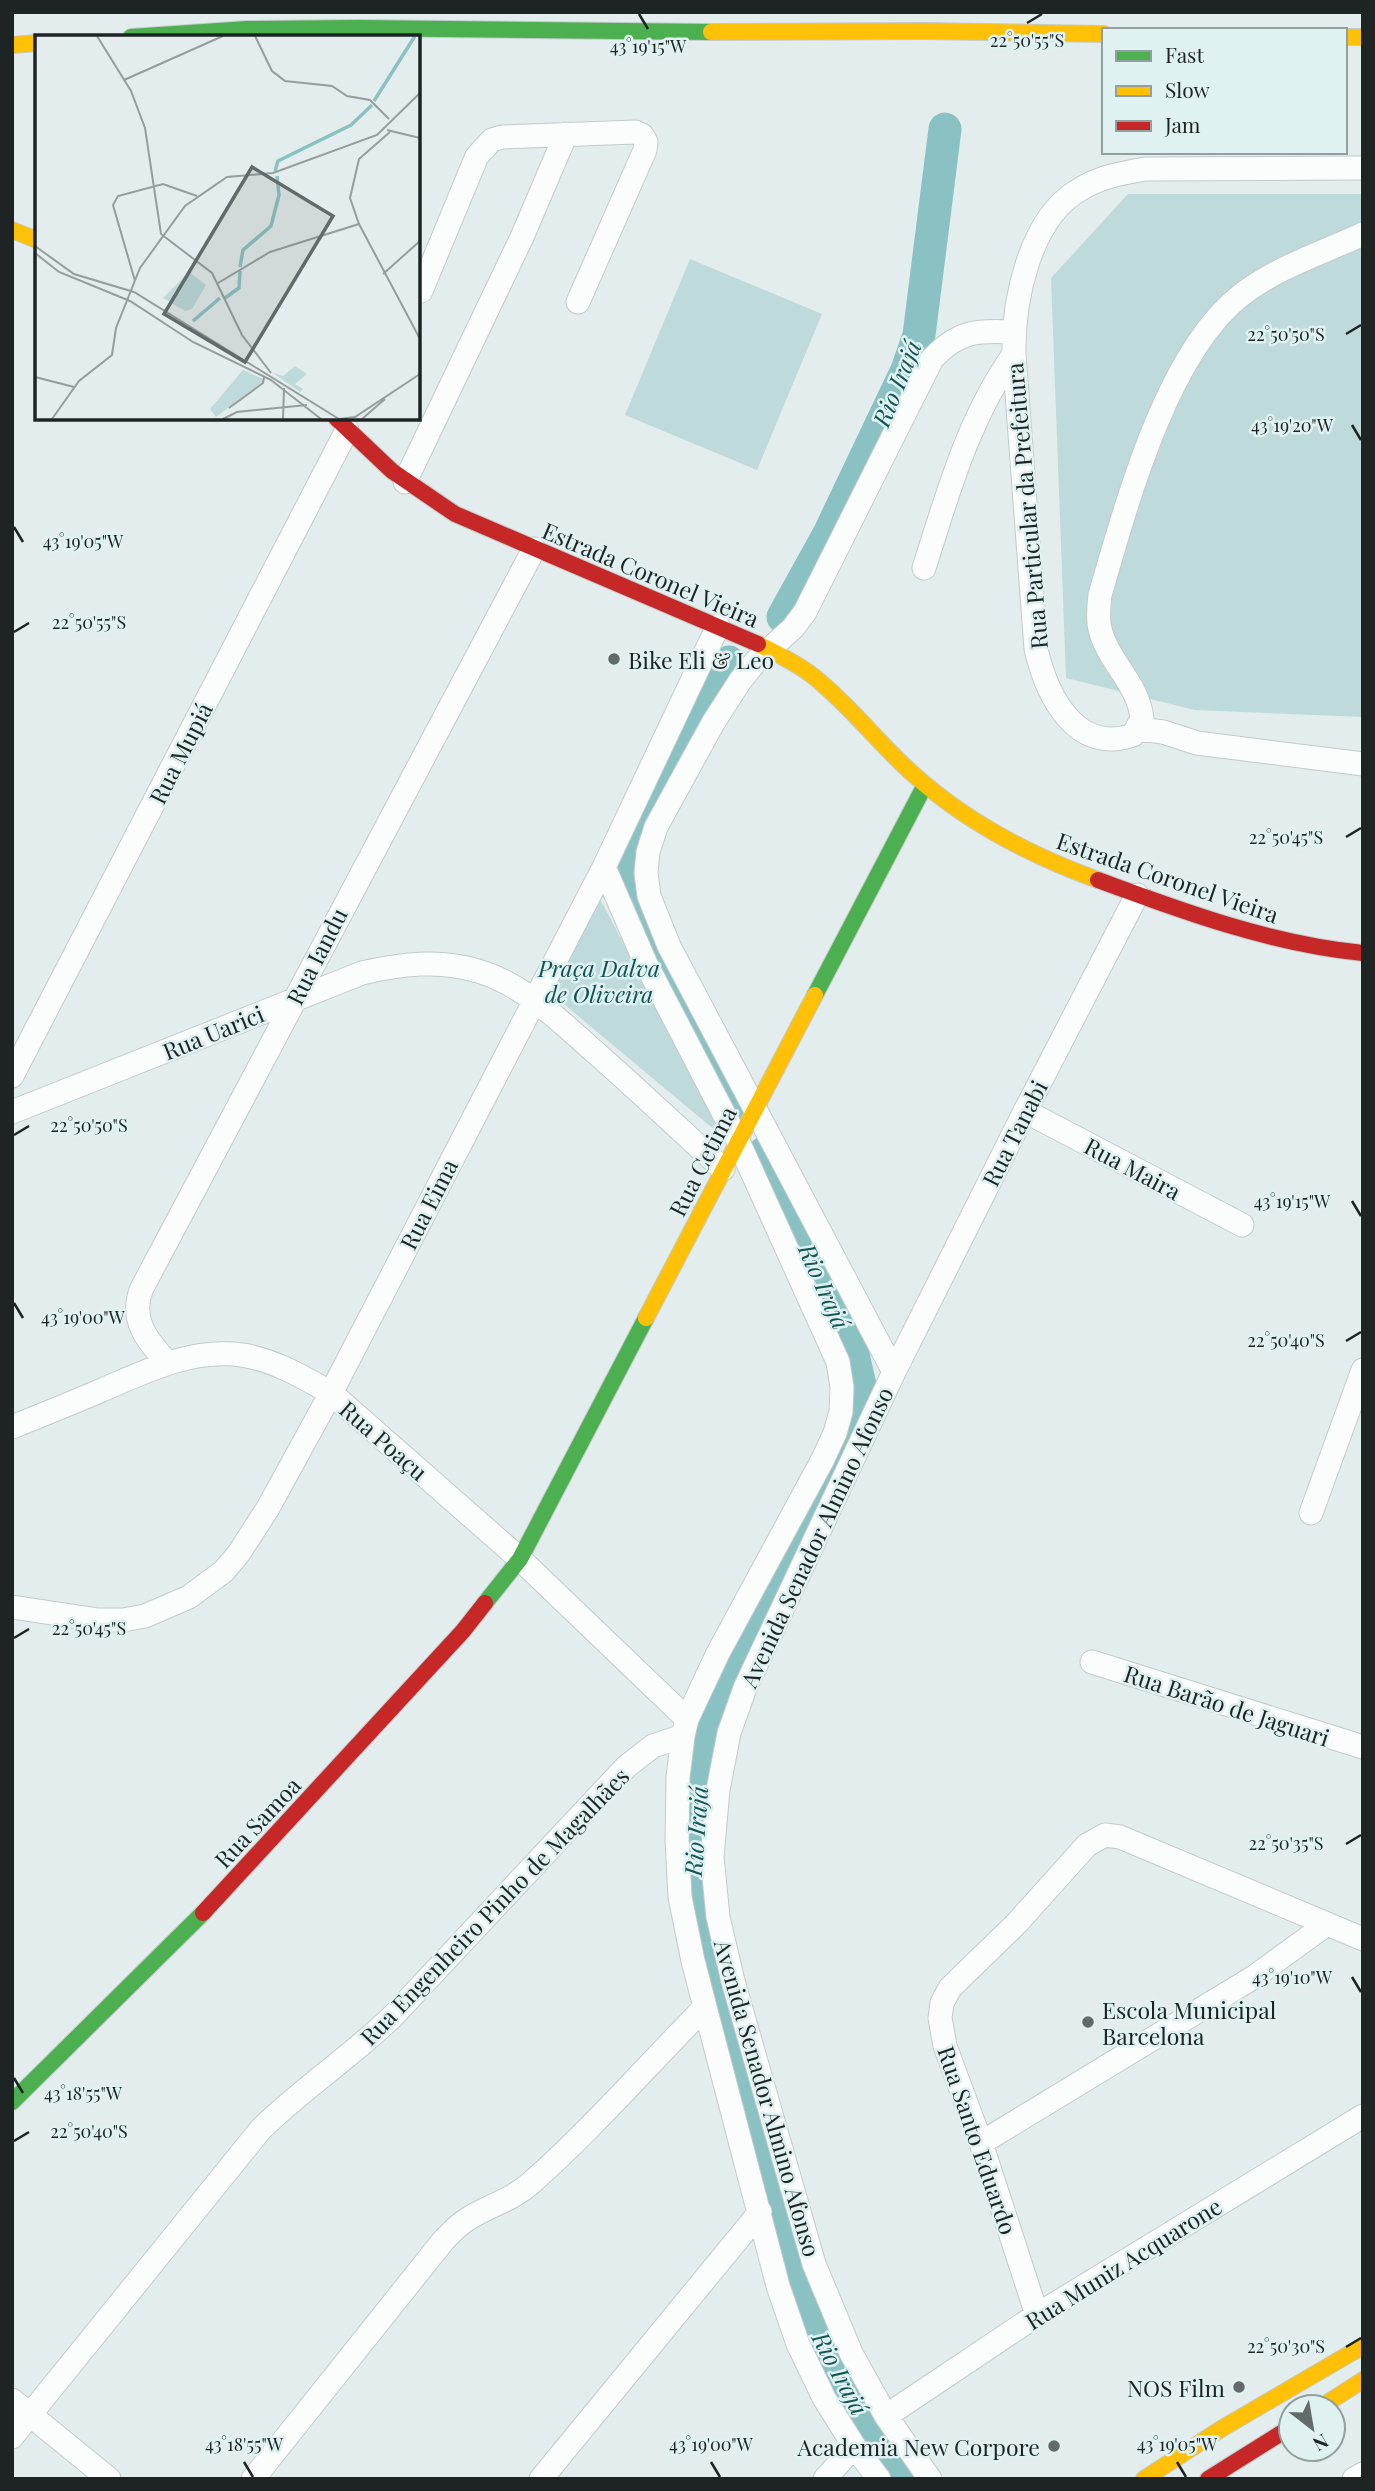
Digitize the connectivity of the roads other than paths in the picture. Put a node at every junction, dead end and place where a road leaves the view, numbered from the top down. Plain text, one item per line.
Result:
1 (789, 12) edge
2 (893, 12) edge
3 (924, 31) junction
4 (771, 33) junction
5 (1102, 34) edge
6 (160, 35) edge
7 (35, 43) edge
8 (12, 45) edge
9 (566, 134) junction
10 (1363, 168) edge
11 (12, 230) edge
12 (1363, 234) edge
13 (35, 239) edge
14 (421, 291) dead end
15 (578, 302) dead end
16 (1014, 343) junction
17 (342, 424) edge
18 (405, 482) junction
19 (534, 549) junction
20 (924, 568) dead end
21 (718, 626) junction
22 (769, 650) junction
23 (1139, 729) junction
24 (1363, 764) edge
25 (925, 785) junction
26 (604, 867) junction
27 (1137, 895) junction
28 (1363, 953) edge
29 (293, 1000) junction
30 (533, 1001) junction
31 (12, 1076) edge
32 (754, 1110) junction
33 (1025, 1111) junction
34 (12, 1112) edge
35 (738, 1141) junction
36 (723, 1169) junction
37 (1242, 1225) dead end
38 (168, 1363) junction
39 (894, 1372) junction
40 (1361, 1379) edge
41 (331, 1393) junction
42 (12, 1427) edge
43 (1311, 1513) dead end
44 (520, 1559) junction
45 (12, 1607) edge
46 (1092, 1662) dead end
47 (685, 1727) junction
48 (1363, 1747) edge
49 (1327, 1924) junction
50 (1363, 1939) edge
51 (704, 2008) junction
52 (12, 2102) edge
53 (1363, 2116) edge
54 (981, 2143) junction
55 (760, 2212) junction
56 (1037, 2315) junction
57 (1363, 2346) edge
58 (1363, 2380) edge
59 (1343, 2393) edge
60 (12, 2400) edge
61 (31, 2414) junction
62 (886, 2416) junction
63 (12, 2437) edge
64 (1277, 2440) edge
65 (853, 2446) junction
66 (1243, 2470) edge
67 (1363, 2474) edge
68 (109, 2479) edge
69 (253, 2479) edge
70 (541, 2479) edge
71 (825, 2479) edge
72 (878, 2479) edge
73 (930, 2479) edge
74 (1144, 2479) edge
75 (1208, 2479) edge
76 (1354, 2479) edge

1 - 4 street
2 - 3 street
3 - 4 street
3 - 5 street
4 - 6 street
7 - 8 street
9 - 14 street
9 - 15 street
9 - 18 street
10 - 16 street, Rua Particular da Prefeitura
11 - 13 street
12 - 23 street
16 - 20 street
16 - 22 street, Avenida Senador Almino Afonso
16 - 23 street, Rua Particular da Prefeitura
17 - 18 street, Estrada Coronel Vieira
17 - 31 street, Rua Mupiá
18 - 19 street, Estrada Coronel Vieira
19 - 21 street, Estrada Coronel Vieira
19 - 29 street, Rua Iandu
21 - 22 street, Estrada Coronel Vieira
21 - 26 street, Rua Eima
22 - 25 street, Estrada Coronel Vieira
22 - 32 street, Avenida Senador Almino Afonso
23 - 24 street
25 - 27 street, Estrada Coronel Vieira
25 - 32 street, Rua Cetima
26 - 30 street, Rua Eima
26 - 35 street, Avenida Senador Almino Afonso
27 - 28 street, Estrada Coronel Vieira
27 - 33 street, Rua Tanabi
29 - 30 street, Rua Uarici
29 - 34 street, Rua Uarici
29 - 38 street, Rua Iandu
30 - 36 street, Rua Uarici
30 - 41 street, Rua Eima
32 - 35 street, Rua Cetima
32 - 39 street, Avenida Senador Almino Afonso
33 - 37 street, Rua Maira
33 - 39 street, Rua Tanabi
35 - 36 street, Rua Cetima
35 - 47 street, Avenida Senador Almino Afonso
36 - 44 street, Rua Cetima
38 - 41 street, Rua Poaçu
38 - 42 street, Rua Poaçu
39 - 62 street, Avenida Senador Almino Afonso
40 - 43 street
41 - 44 street, Rua Poaçu
41 - 45 street, Rua Eima
44 - 47 street, Rua Poaçu
44 - 52 street, Rua Samoa
46 - 48 street, Rua Barão de Jaguari
47 - 51 street, Avenida Senador Almino Afonso
47 - 61 street, Rua Engenheiro Pinho de Magalhães
49 - 50 street
49 - 54 street
49 - 54 street, Rua Santo Eduardo
51 - 55 street, Avenida Senador Almino Afonso
51 - 69 street
53 - 56 street, Rua Muniz Acquarone
54 - 56 street, Rua Santo Eduardo
55 - 65 street, Avenida Senador Almino Afonso
55 - 70 street
56 - 62 street, Rua Muniz Acquarone
57 - 74 street
58 - 59 street
60 - 61 street
61 - 63 street, Rua Engenheiro Pinho de Magalhães
61 - 68 street
62 - 73 street, Avenida Senador Almino Afonso
64 - 66 street
65 - 71 street
65 - 72 street, Avenida Senador Almino Afonso
66 - 75 street
67 - 76 street

